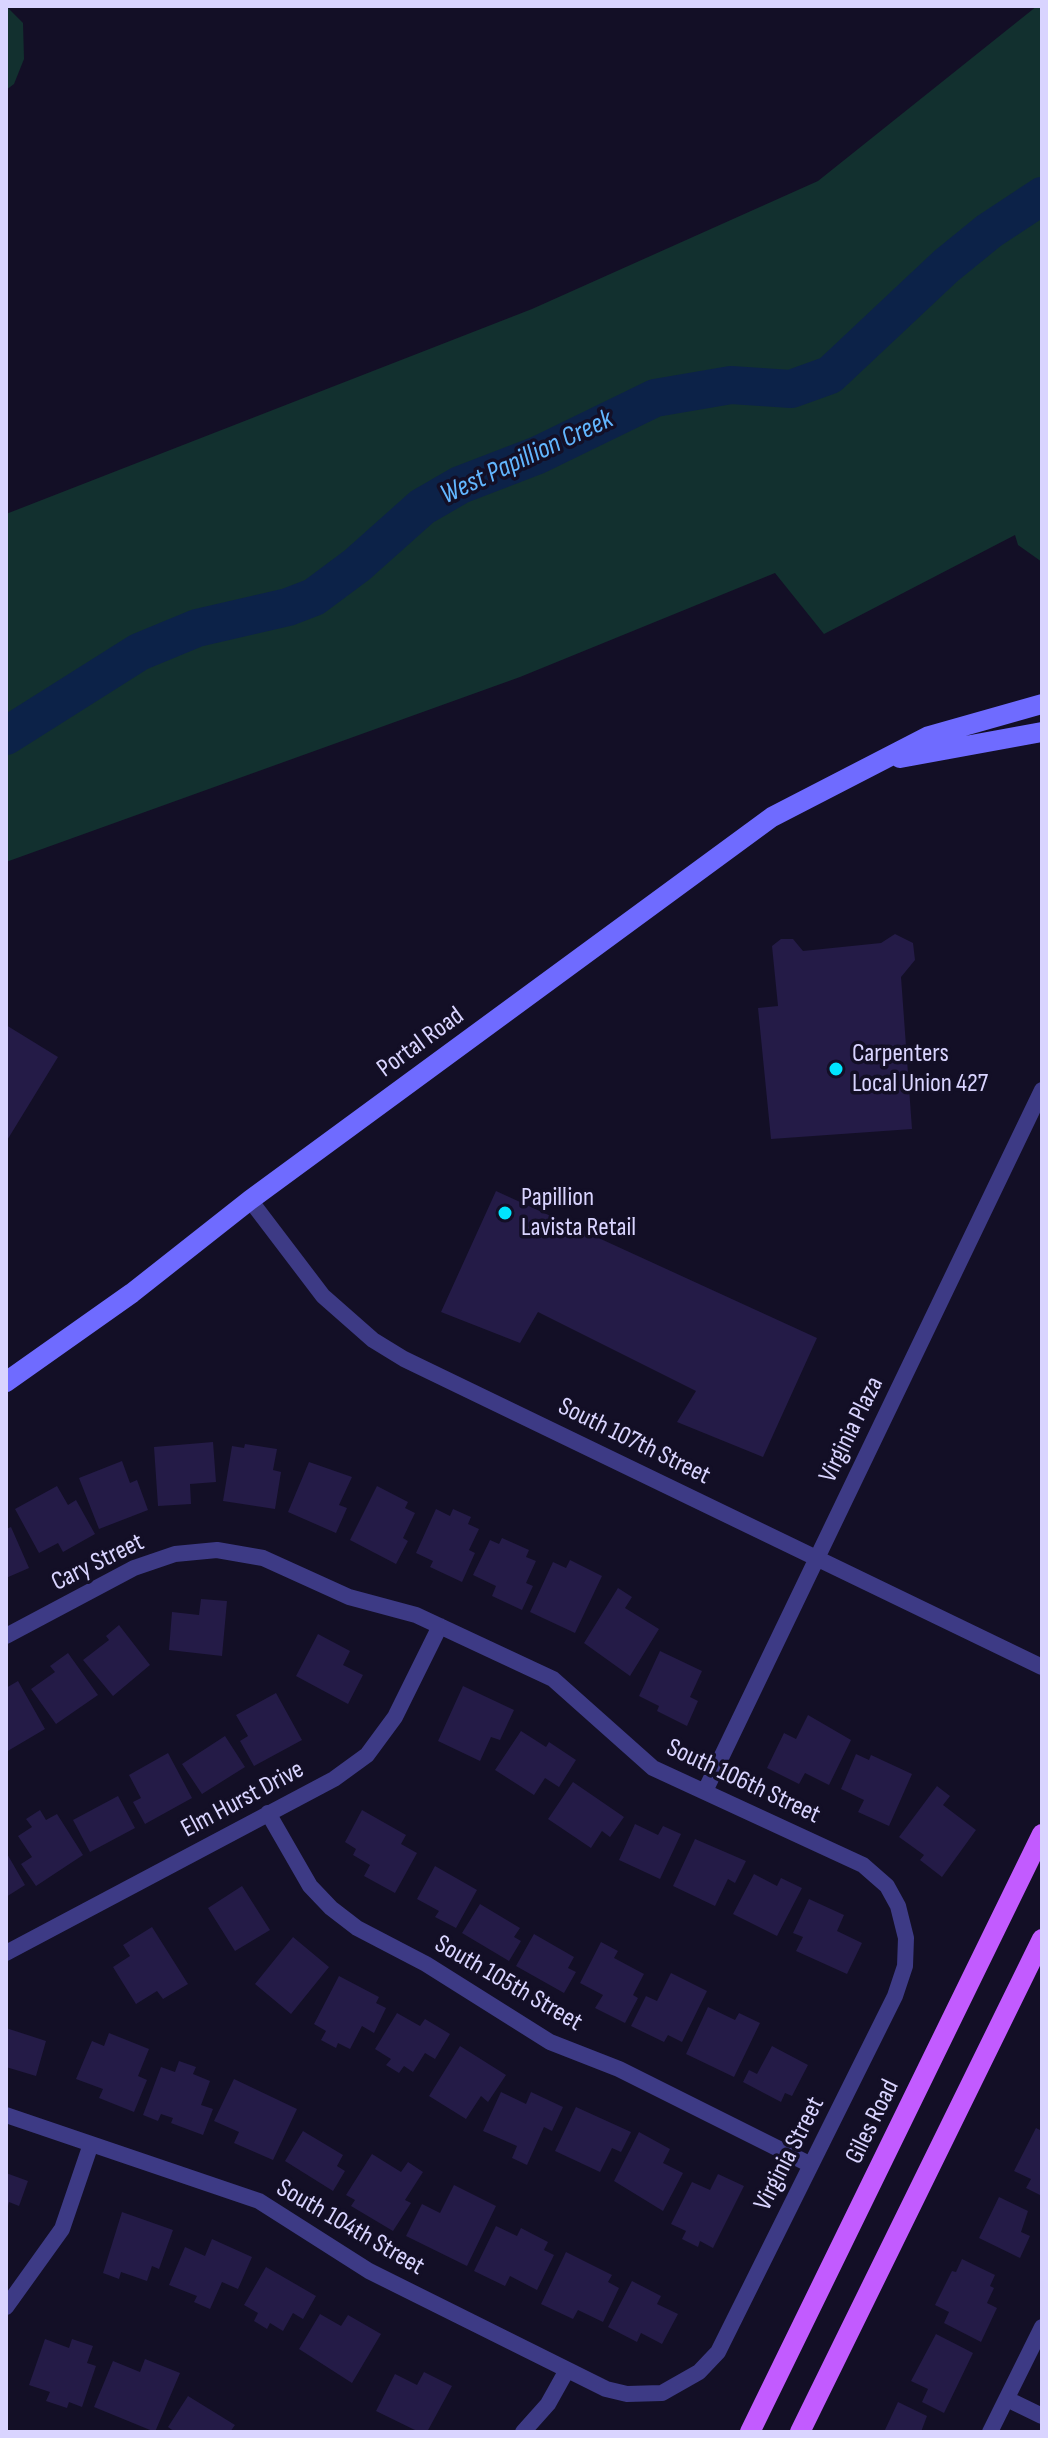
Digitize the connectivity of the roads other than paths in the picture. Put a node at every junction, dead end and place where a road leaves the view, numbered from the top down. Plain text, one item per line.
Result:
1 (1042, 704) edge
2 (1042, 732) edge
3 (877, 763) junction
4 (1042, 1090) edge
5 (250, 1200) junction
6 (6, 1382) edge
7 (818, 1557) junction
8 (263, 1558) joint
9 (440, 1626) junction
10 (6, 1636) edge
11 (1042, 1667) edge
12 (705, 1791) junction
13 (268, 1813) junction
14 (1042, 1834) edge
15 (898, 1906) joint
16 (1042, 1939) edge
17 (6, 1953) edge
18 (6, 2115) edge
19 (91, 2144) junction
20 (811, 2165) junction
21 (6, 2307) edge
22 (1042, 2327) edge
23 (567, 2370) junction
24 (662, 2393) joint
25 (1007, 2399) junction
26 (1042, 2416) edge
27 (523, 2432) edge
28 (750, 2432) edge
29 (800, 2432) edge
30 (990, 2432) edge

1 - 3 main road, Portal Road
2 - 3 main road, Portal Road
3 - 5 main road, Portal Road
4 - 7 street, Virginia Plaza
5 - 6 main road, Portal Road
5 - 7 street, South 107th Street
7 - 11 street, South 107th Street
7 - 12 street, Virginia Plaza
8 - 9 street, South 106th Street
8 - 10 street, Cary Street
9 - 12 street, South 106th Street
9 - 13 street, Elm Hurst Drive
12 - 15 street, South 106th Street
13 - 17 street, Elm Hurst Drive
13 - 20 street, South 105th Street
14 - 28 main road, Giles Road
15 - 20 street, Virginia Street
16 - 29 main road
18 - 19 street, South 104th Street
19 - 21 street
19 - 23 street, South 104th Street
20 - 24 street, Virginia Street
22 - 25 street
23 - 24 street, South 104th Street
23 - 27 street
25 - 26 street
25 - 30 street

